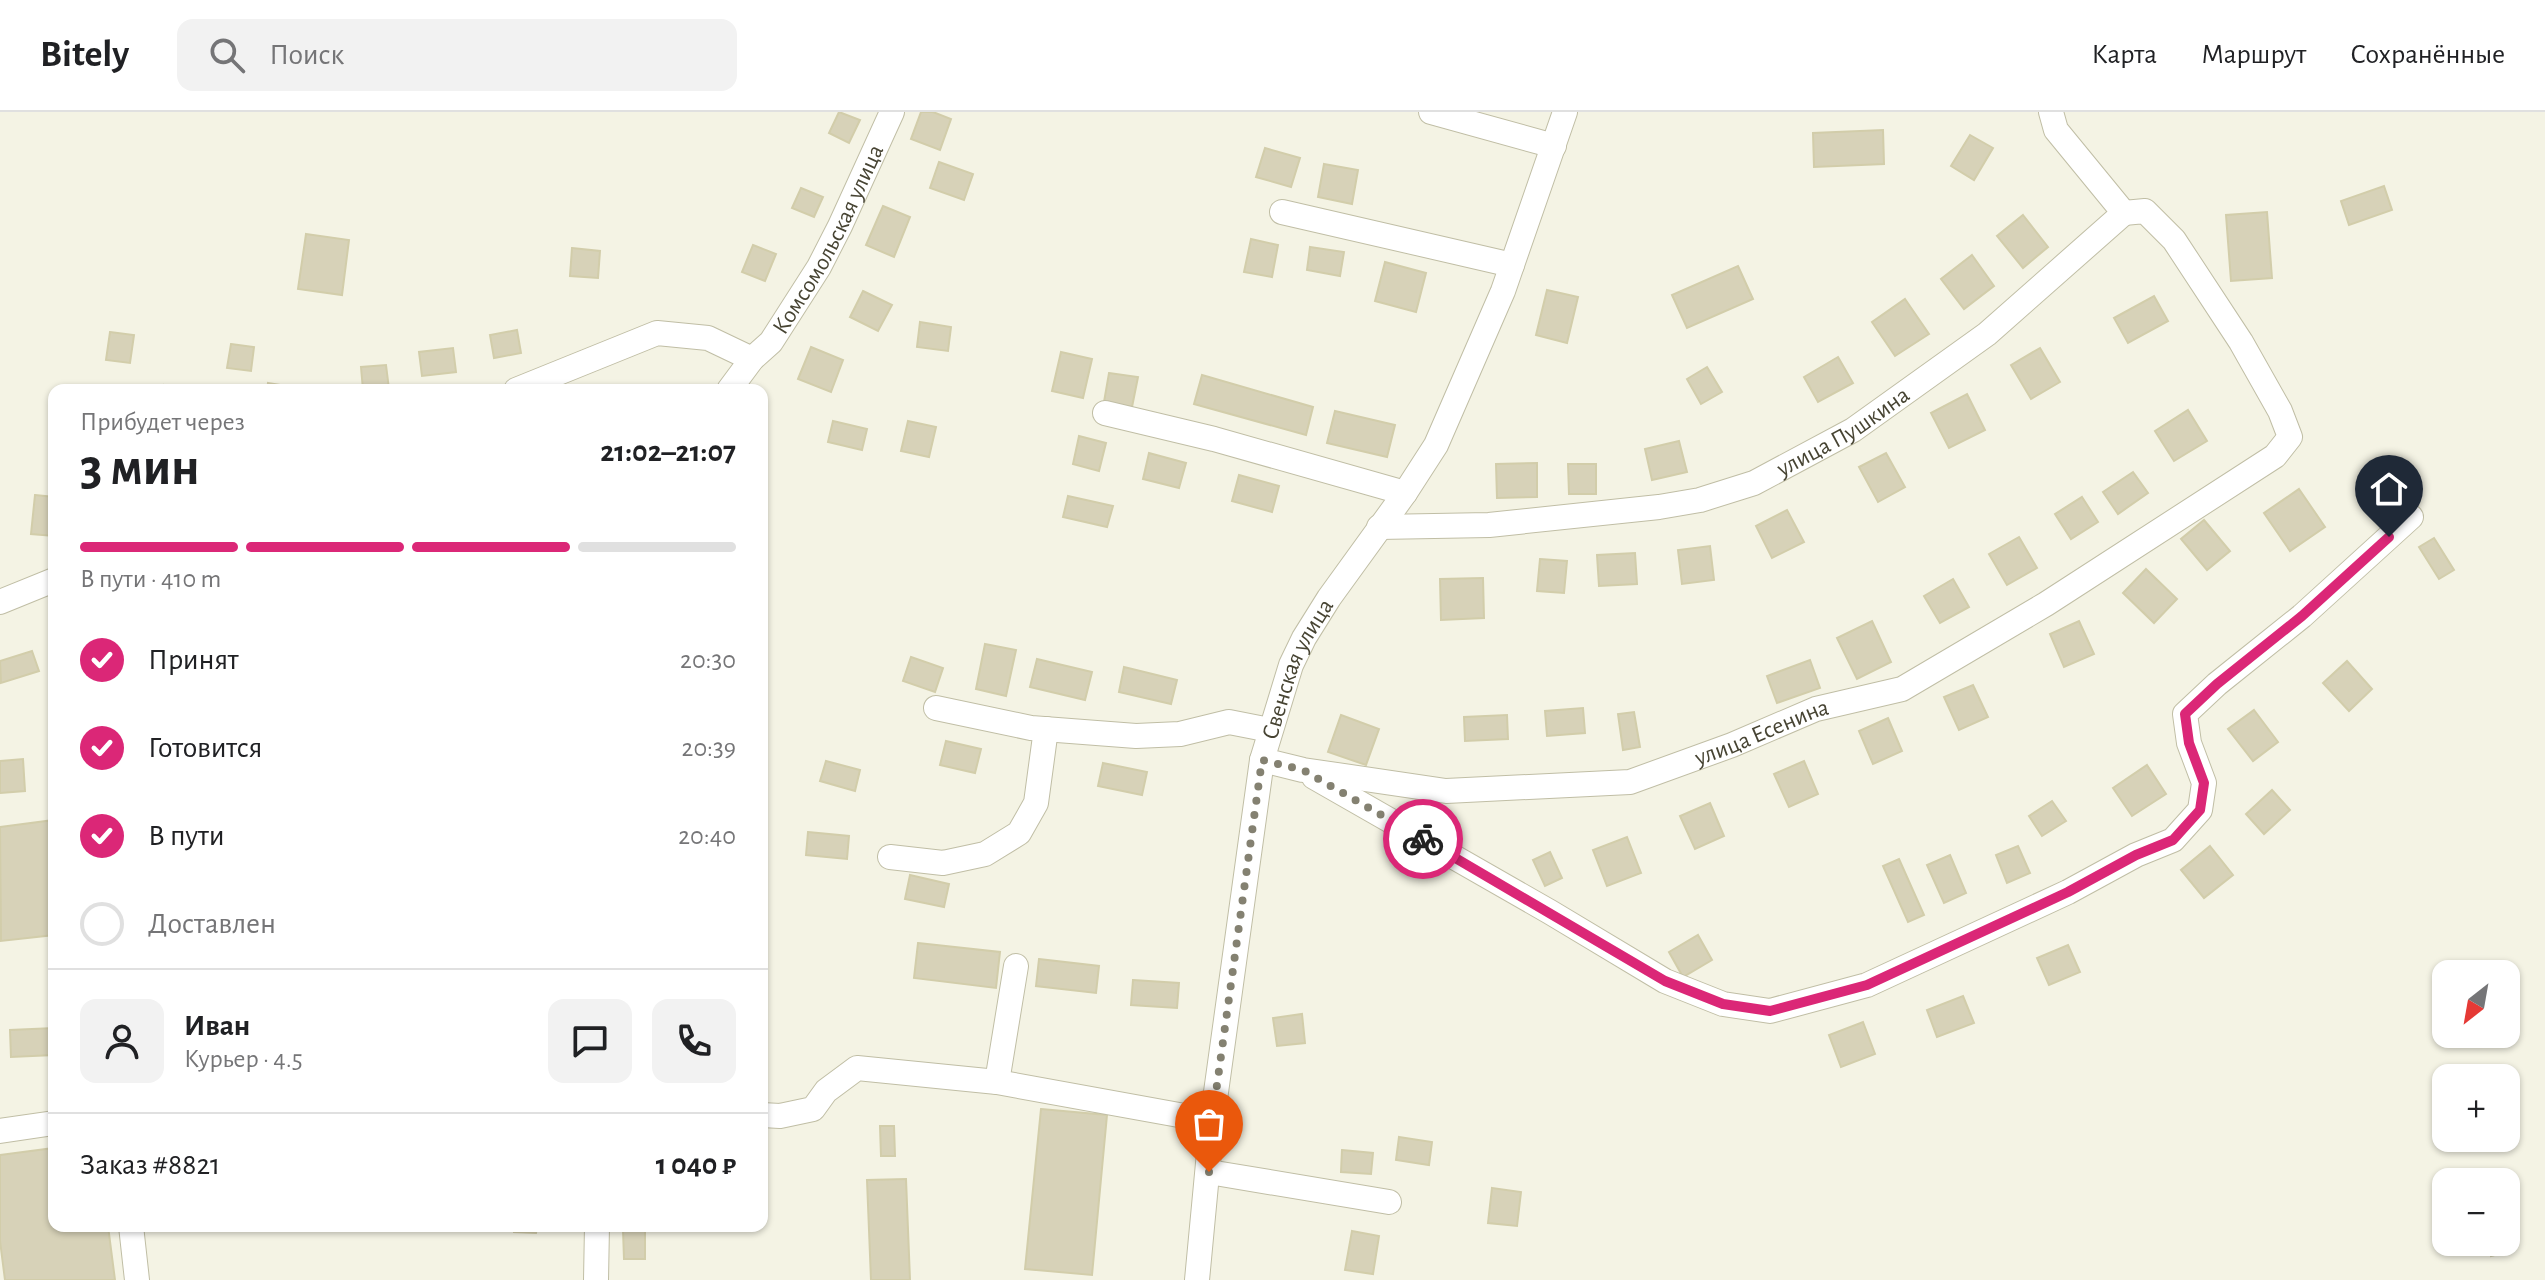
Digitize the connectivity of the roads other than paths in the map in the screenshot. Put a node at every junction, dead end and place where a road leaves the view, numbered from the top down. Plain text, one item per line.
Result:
1 (892, 112) edge
2 (1431, 112) edge
3 (1565, 112) edge
4 (2051, 112) edge
5 (1554, 146) junction
6 (1282, 212) dead end
7 (2124, 213) junction
8 (1512, 265) junction
9 (752, 359) junction
10 (531, 384) edge
11 (733, 384) edge
12 (1105, 413) dead end
13 (1405, 493) junction
14 (2411, 517) dead end
15 (1379, 527) junction
16 (48, 582) edge
17 (0, 602) edge
18 (936, 708) dead end
19 (1046, 729) junction
20 (1270, 730) junction
21 (1262, 760) junction
22 (1303, 770) junction
23 (890, 857) dead end
24 (1016, 966) dead end
25 (997, 1082) junction
26 (768, 1115) edge
27 (1212, 1121) junction
28 (48, 1124) edge
29 (0, 1131) edge
30 (1209, 1172) junction
31 (1389, 1202) dead end
32 (132, 1232) edge
33 (597, 1232) edge
34 (137, 1280) edge
35 (596, 1280) edge
36 (1197, 1280) edge

1 - 9 street, Комсомольская улица
2 - 5 street
3 - 5 street, Свенская улица
4 - 7 street
5 - 8 street, Свенская улица
6 - 8 street
7 - 15 street, улица Пушкина
7 - 22 street, улица Есенина
8 - 13 street, Свенская улица
9 - 10 street, Комсомольская улица
9 - 11 street, Комсомольская улица
12 - 13 street
13 - 15 street, Свенская улица
14 - 22 street
15 - 20 street, Свенская улица
16 - 17 street
18 - 19 street
19 - 20 street
19 - 23 street
20 - 21 street, Свенская улица
21 - 22 street, улица Есенина
21 - 27 street, Свенская улица
24 - 25 street
25 - 26 street
25 - 27 street
27 - 30 street, Свенская улица
28 - 29 street
30 - 31 street
30 - 36 street, Свенская улица
32 - 34 street
33 - 35 street

